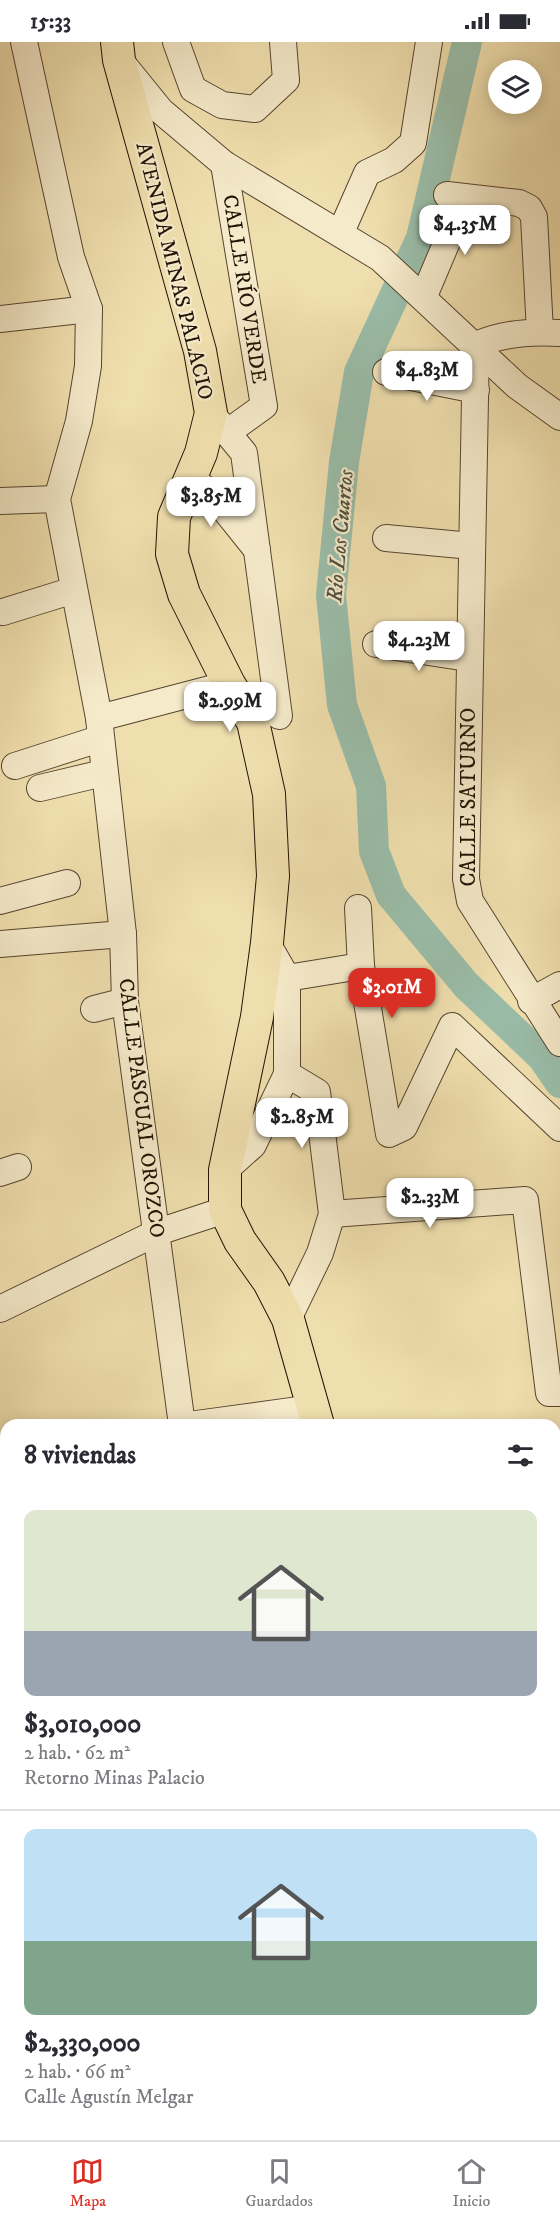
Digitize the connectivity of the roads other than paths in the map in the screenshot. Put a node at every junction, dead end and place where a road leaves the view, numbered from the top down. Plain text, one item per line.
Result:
1 (24, 42) edge
2 (176, 42) edge
3 (283, 42) edge
4 (429, 42) edge
5 (118, 51) edge
6 (224, 164) junction
7 (341, 232) junction
8 (418, 290) junction
9 (89, 309) junction
10 (0, 319) edge
11 (550, 332) edge
12 (476, 345) junction
13 (386, 372) dead end
14 (476, 390) junction
15 (560, 417) edge
16 (219, 423) junction
17 (191, 478) junction
18 (57, 499) junction
19 (0, 501) edge
20 (386, 538) dead end
21 (472, 546) junction
22 (257, 550) junction
23 (74, 590) junction
24 (3, 612) dead end
25 (376, 644) dead end
26 (468, 658) junction
27 (229, 684) junction
28 (279, 716) dead end
29 (99, 728) junction
30 (15, 766) dead end
31 (103, 773) junction
32 (40, 788) dead end
33 (67, 884) dead end
34 (0, 901) edge
35 (358, 908) dead end
36 (123, 934) junction
37 (267, 943) junction
38 (0, 944) edge
39 (361, 966) junction
40 (287, 978) junction
41 (560, 985) edge
42 (124, 1001) junction
43 (531, 1001) junction
44 (94, 1009) dead end
45 (560, 1043) edge
46 (287, 1074) junction
47 (560, 1128) edge
48 (225, 1170) junction
49 (225, 1210) junction
50 (332, 1214) junction
51 (158, 1232) junction
52 (0, 1309) edge
53 (288, 1319) junction
54 (554, 1393) edge
55 (316, 1416) edge
56 (181, 1419) edge
57 (274, 1419) edge

1 - 9 street, CALLE PASCUAL OROZCO
2 - 3 street
4 - 7 street
5 - 6 street
5 - 16 main road, AVENIDA MINAS PALACIO
6 - 7 street
6 - 16 street, CALLE RÍO VERDE
7 - 8 street
8 - 11 street
8 - 12 street
9 - 10 street
9 - 18 street, CALLE PASCUAL OROZCO
11 - 12 street
12 - 14 street, CALLE SATURNO
12 - 15 street
13 - 14 street
14 - 21 street, CALLE SATURNO
16 - 17 main road, AVENIDA MINAS PALACIO
16 - 22 street
17 - 22 street
17 - 27 main road, AVENIDA MINAS PALACIO
18 - 19 street
18 - 23 street, CALLE PASCUAL OROZCO
20 - 21 street
21 - 26 street, CALLE SATURNO
22 - 28 street
23 - 24 street
23 - 29 street, CALLE PASCUAL OROZCO
25 - 26 street
26 - 43 street, CALLE SATURNO
27 - 29 street
27 - 37 main road, AVENIDA MINAS PALACIO
29 - 30 street
29 - 31 street, CALLE PASCUAL OROZCO
31 - 32 street
31 - 36 street, CALLE PASCUAL OROZCO
33 - 34 street
35 - 39 street
36 - 38 street
36 - 42 street, CALLE PASCUAL OROZCO
37 - 40 street
37 - 48 main road, AVENIDA MINAS PALACIO
39 - 40 street
39 - 47 street
40 - 46 street
41 - 43 street
42 - 44 street
42 - 51 street, CALLE PASCUAL OROZCO
43 - 45 street, CALLE SATURNO
46 - 48 street
46 - 50 street
48 - 49 main road, AVENIDA MINAS PALACIO
49 - 51 street
49 - 53 main road, AVENIDA MINAS PALACIO
50 - 53 street
50 - 54 street
51 - 52 street
51 - 56 street, CALLE PASCUAL OROZCO
53 - 55 main road, AVENIDA MINAS PALACIO
55 - 57 street

